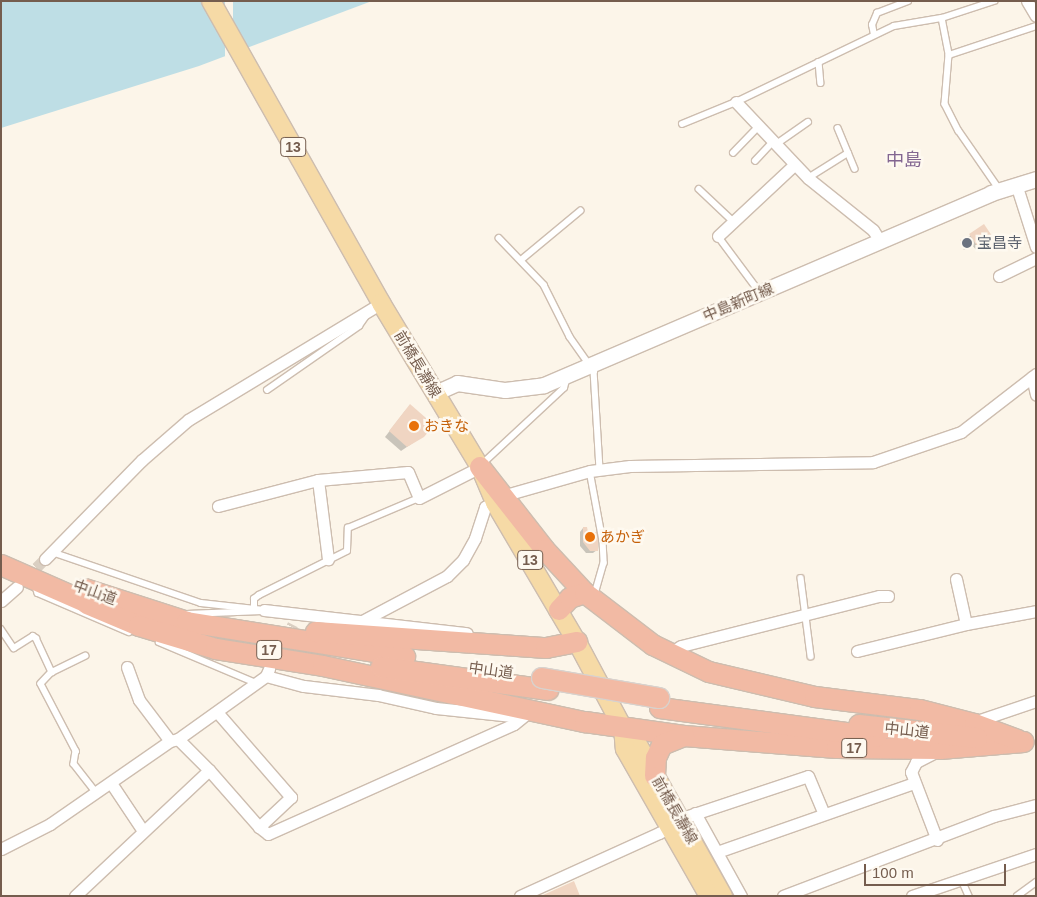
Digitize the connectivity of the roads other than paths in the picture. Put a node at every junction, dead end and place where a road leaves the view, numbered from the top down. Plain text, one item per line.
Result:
1 (211, 1) edge
2 (908, 1) edge
3 (994, 1) edge
4 (1027, 1) edge
5 (1036, 16) edge
6 (942, 18) junction
7 (1036, 26) edge
8 (874, 35) junction
9 (949, 55) junction
10 (819, 62) junction
11 (821, 84) dead end
12 (736, 102) junction
13 (808, 122) dead end
14 (682, 124) dead end
15 (758, 128) junction
16 (838, 128) dead end
17 (774, 144) junction
18 (733, 153) dead end
19 (848, 153) junction
20 (754, 161) dead end
21 (794, 165) junction
22 (855, 169) dead end
23 (808, 178) junction
24 (1036, 179) edge
25 (1016, 184) junction
26 (699, 189) dead end
27 (1000, 190) junction
28 (580, 211) dead end
29 (733, 221) junction
30 (718, 236) joint
31 (498, 238) dead end
32 (880, 241) junction
33 (1036, 247) edge
34 (1036, 258) edge
35 (521, 260) junction
36 (999, 276) dead end
37 (760, 293) junction
38 (375, 302) junction
39 (590, 366) junction
40 (1034, 375) edge
41 (567, 377) junction
42 (266, 390) dead end
43 (436, 393) junction
44 (1036, 395) edge
45 (480, 467) junction
46 (595, 470) junction
47 (318, 480) junction
48 (419, 498) junction
49 (500, 500) junction
50 (218, 506) dead end
51 (1, 550) edge
52 (48, 556) joint
53 (328, 559) junction
54 (1, 565) edge
55 (801, 578) dead end
56 (956, 579) dead end
57 (26, 584) junction
58 (589, 596) junction
59 (888, 596) dead end
60 (1, 601) edge
61 (87, 604) junction
62 (259, 609) junction
63 (559, 610) junction
64 (1036, 611) edge
65 (297, 613) junction
66 (806, 614) junction
67 (179, 620) junction
68 (362, 621) junction
69 (293, 624) tunnel mouth
70 (966, 624) junction
71 (1, 629) edge
72 (140, 636) dead end
73 (149, 638) dead end
74 (533, 641) dead end
75 (577, 642) junction
76 (858, 651) dead end
77 (669, 654) junction
78 (85, 656) dead end
79 (811, 656) dead end
80 (127, 667) dead end
81 (52, 672) junction
82 (256, 684) junction
83 (545, 684) junction
84 (1036, 701) edge
85 (217, 712) junction
86 (526, 714) junction
87 (975, 724) junction
88 (622, 728) junction
89 (684, 736) junction
90 (174, 740) junction
91 (1030, 742) edge
92 (940, 749) junction
93 (210, 770) junction
94 (655, 776) junction
95 (914, 783) junction
96 (111, 784) junction
97 (96, 793) junction
98 (1036, 805) edge
99 (824, 814) junction
100 (682, 820) junction
101 (259, 828) junction
102 (143, 831) junction
103 (937, 840) junction
104 (1, 849) edge
105 (717, 852) junction
106 (1036, 854) edge
107 (961, 878) junction
108 (1036, 882) edge
109 (75, 896) edge
110 (520, 896) edge
111 (709, 896) edge
112 (724, 896) edge
113 (741, 896) edge
114 (783, 896) edge
115 (912, 896) edge
116 (969, 896) edge
117 (1017, 896) edge

1 - 38 main road, 前橋長瀞線 / 13
2 - 8 lane
3 - 6 lane
4 - 5 street
6 - 8 lane
6 - 9 lane
7 - 9 lane
8 - 10 lane
9 - 27 lane
10 - 11 lane
10 - 12 lane
12 - 14 lane
12 - 15 street
13 - 17 lane
15 - 17 street
15 - 18 lane
16 - 19 lane
17 - 20 lane
17 - 21 street
19 - 22 lane
19 - 23 lane
21 - 23 street
21 - 29 street
23 - 32 street
24 - 25 main road, 中島新町線
25 - 27 main road, 中島新町線
25 - 33 street
26 - 29 lane
27 - 32 main road, 中島新町線
28 - 35 lane
29 - 30 street
30 - 37 lane
31 - 35 lane
32 - 37 main road, 中島新町線
34 - 36 street
35 - 39 lane
37 - 39 main road, 中島新町線
38 - 42 lane
38 - 43 main road, 前橋長瀞線 / 13
38 - 52 street
39 - 41 main road, 中島新町線
39 - 46 lane
40 - 44 street
40 - 46 street
41 - 43 main road, 中島新町線
41 - 45 lane
43 - 45 main road, 前橋長瀞線 / 13
45 - 48 street
45 - 49 highway
46 - 49 street
46 - 58 lane
47 - 48 street
47 - 50 street
47 - 53 street
48 - 53 lane
49 - 58 highway
49 - 63 main road, 前橋長瀞線 / 13
49 - 68 street
51 - 67 highway, 中山道 / 17
52 - 62 lane
53 - 62 lane
54 - 57 highway, 中山道 / 17
55 - 66 lane
56 - 70 street
57 - 60 street
57 - 61 highway, 中山道 / 17
57 - 72 lane
58 - 63 highway
58 - 77 highway
59 - 66 street
61 - 83 highway, 中山道 / 17
61 - 86 highway, 17
62 - 65 street
62 - 67 lane
63 - 75 main road, 前橋長瀞線 / 13
64 - 70 street
65 - 68 street
65 - 69 street
66 - 77 street
66 - 79 lane
67 - 75 highway, 17
67 - 83 highway, 中山道 / 17
68 - 74 street
70 - 76 street
71 - 81 lane
73 - 82 lane
75 - 88 main road, 前橋長瀞線 / 13
77 - 87 highway
78 - 81 lane
80 - 90 street
81 - 97 lane
82 - 85 street
82 - 86 street
83 - 91 highway, 中山道 / 17
84 - 87 street
85 - 90 street
85 - 101 street
86 - 88 highway, 17
86 - 101 street
87 - 91 highway
88 - 89 highway, 17
88 - 94 main road, 前橋長瀞線 / 13
88 - 100 main road, 前橋長瀞線 / 13
89 - 92 highway, 17
89 - 94 highway
90 - 93 street
90 - 96 street
91 - 92 highway, 17
92 - 95 street
93 - 101 street
93 - 102 street
94 - 100 main road, 前橋長瀞線 / 13
95 - 99 street
95 - 103 street
96 - 97 street
96 - 102 street
97 - 104 street
98 - 103 street
99 - 100 street
99 - 105 street
100 - 105 street
100 - 110 street
100 - 111 main road, 前橋長瀞線 / 13
100 - 112 main road, 前橋長瀞線 / 13
102 - 109 street
103 - 114 street
105 - 113 street
106 - 107 street
107 - 115 street
107 - 116 lane
108 - 117 lane

